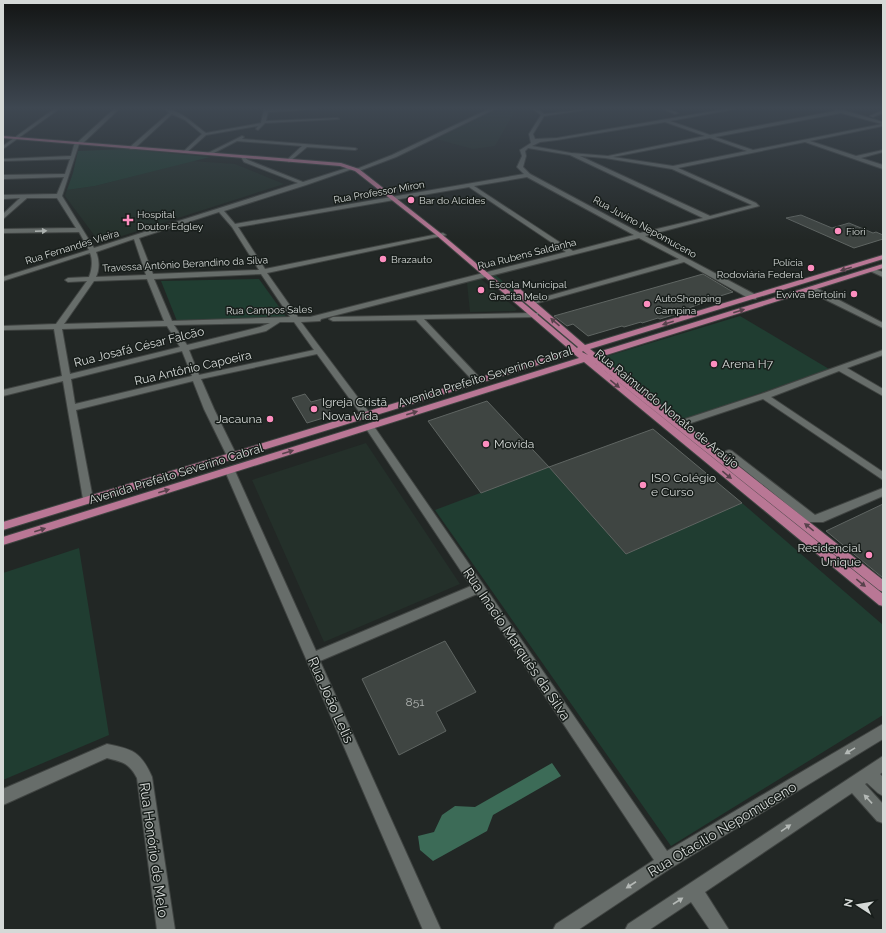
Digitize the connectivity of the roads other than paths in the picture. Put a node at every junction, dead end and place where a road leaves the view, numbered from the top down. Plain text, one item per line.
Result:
1 (75, 153) edge
2 (192, 153) edge
3 (211, 153) edge
4 (298, 153) edge
5 (401, 153) edge
6 (523, 153) edge
7 (566, 153) edge
8 (626, 153) edge
9 (749, 153) edge
10 (839, 153) edge
11 (877, 153) edge
12 (208, 154) junction
13 (571, 154) junction
14 (73, 157) junction
15 (243, 157) junction
16 (604, 157) junction
17 (855, 158) junction
18 (3, 160) edge
19 (289, 161) junction
20 (883, 167) edge
21 (673, 168) junction
22 (354, 169) junction
23 (67, 175) junction
24 (528, 175) junction
25 (3, 177) edge
26 (304, 184) junction
27 (471, 186) junction
28 (59, 196) junction
29 (3, 197) edge
30 (25, 197) junction
31 (392, 198) junction
32 (220, 211) junction
33 (4, 215) edge
34 (709, 218) junction
35 (234, 226) junction
36 (80, 230) junction
37 (3, 231) edge
38 (440, 234) junction
39 (640, 235) junction
40 (136, 237) junction
41 (93, 251) junction
42 (572, 253) junction
43 (883, 257) edge
44 (684, 260) junction
45 (883, 266) edge
46 (872, 270) junction
47 (262, 272) junction
48 (490, 274) junction
49 (883, 275) edge
50 (150, 277) junction
51 (3, 279) edge
52 (92, 279) junction
53 (68, 280) dead end
54 (815, 288) junction
55 (753, 297) junction
56 (531, 302) junction
57 (535, 315) junction
58 (418, 317) junction
59 (876, 318) edge
60 (296, 319) junction
61 (311, 319) junction
62 (278, 320) junction
63 (169, 323) junction
64 (883, 326) edge
65 (58, 327) junction
66 (3, 328) edge
67 (184, 347) junction
68 (580, 349) junction
69 (319, 351) junction
70 (883, 352) edge
71 (590, 358) junction
72 (840, 368) junction
73 (67, 378) junction
74 (196, 378) junction
75 (478, 380) junction
76 (3, 393) edge
77 (883, 393) edge
78 (764, 396) junction
79 (72, 408) junction
80 (368, 421) junction
81 (679, 424) junction
82 (729, 453) dead end
83 (232, 456) junction
84 (230, 470) junction
85 (883, 478) edge
86 (883, 492) edge
87 (88, 500) junction
88 (3, 526) edge
89 (3, 541) edge
90 (883, 586) edge
91 (479, 588) junction
92 (883, 601) edge
93 (313, 658) junction
94 (883, 731) edge
95 (883, 763) edge
96 (868, 773) junction
97 (853, 783) junction
98 (883, 788) edge
99 (3, 797) edge
100 (883, 815) edge
101 (665, 862) junction
102 (694, 891) junction
103 (166, 930) edge
104 (432, 930) edge
105 (562, 930) edge
106 (634, 930) edge
107 (720, 930) edge

1 - 14 street
2 - 12 main road
3 - 12 street
4 - 19 street
5 - 22 street, Rua Fernandes Vieira
6 - 24 street
7 - 13 street
8 - 16 street
9 - 21 street
10 - 17 street
11 - 17 street
12 - 15 main road
13 - 16 street
13 - 34 street
14 - 18 street
14 - 23 street
15 - 19 main road
15 - 26 street
16 - 21 street
17 - 20 street
19 - 22 main road
21 - 34 street, Rua Rubens Saldanha
22 - 26 street, Rua Fernandes Vieira
22 - 31 main road, Rua Raimundo Nonato de Araújo
23 - 25 street
23 - 28 street
24 - 27 street, Rua Professor Miron
24 - 39 street, Rua Juvino Nepomuceno
26 - 32 street, Rua Fernandes Vieira
27 - 31 street, Rua Professor Miron
27 - 42 street
28 - 30 street
28 - 36 street
29 - 30 street
30 - 33 street
31 - 35 street, Rua Professor Miron
31 - 38 main road, Rua Raimundo Nonato de Araújo
32 - 35 street, Rua Inacio Marquês da Silva
32 - 40 street, Rua Fernandes Vieira
34 - 39 street, Rua Rubens Saldanha
35 - 47 street, Rua Inacio Marquês da Silva
37 -> 36 street
36 - 41 street
38 - 47 street, Travessa Antônio Berandino da Silva
38 - 48 main road, Rua Raimundo Nonato de Araújo
39 - 42 street, Rua Rubens Saldanha
39 - 44 street, Rua Juvino Nepomuceno
40 - 41 street, Rua Fernandes Vieira
40 - 50 street
41 - 51 street, Rua Fernandes Vieira
41 - 52 street
42 - 48 street, Rua Rubens Saldanha
43 -> 55 main road, Avenida Prefeito Severino Cabral
44 - 55 street, Rua Juvino Nepomuceno
44 - 56 street
45 - 46 main road, Avenida Prefeito Severino Cabral
46 - 49 street
46 - 54 main road, Avenida Prefeito Severino Cabral
47 - 50 street, Travessa Antônio Berandino da Silva
47 - 60 street, Rua Inacio Marquês da Silva
48 - 56 main road, Rua Raimundo Nonato de Araújo
48 - 57 main road, Rua Raimundo Nonato de Araújo
48 - 61 street, Rua Rubens Saldanha
50 - 52 street, Travessa Antônio Berandino da Silva
50 - 63 street
52 - 53 street, Travessa Antônio Berandino da Silva
52 - 65 street
54 - 59 street
71 -> 54 main road, Avenida Prefeito Severino Cabral
55 -> 68 main road, Avenida Prefeito Severino Cabral
68 -> 56 main road, Rua Raimundo Nonato de Araújo
57 - 58 street, Rua Campos Sales
57 - 68 main road, Rua Raimundo Nonato de Araújo
58 - 61 street, Rua Campos Sales
58 - 75 street
59 - 64 street
60 - 61 street, Rua Campos Sales
60 - 62 street, Rua Campos Sales
60 - 69 street, Rua Inacio Marquês da Silva
62 - 63 street, Rua Campos Sales
62 - 67 street, Rua Josafá César Falcão
63 - 65 street, Rua Campos Sales
63 - 67 street
65 - 66 street, Rua Campos Sales
65 - 73 street
67 - 73 street, Rua Josafá César Falcão
67 - 74 street
68 - 71 main road, Rua Raimundo Nonato de Araújo
68 - 75 main road, Avenida Prefeito Severino Cabral
69 - 74 street, Rua Antônio Capoeira
69 - 80 street, Rua Inacio Marquês da Silva
70 - 72 street
80 -> 71 main road, Avenida Prefeito Severino Cabral
71 - 81 main road, Rua Raimundo Nonato de Araújo
71 -> 92 main road, Rua Raimundo Nonato de Araújo
72 - 77 street
72 - 78 street
73 - 76 street, Rua Josafá César Falcão
73 - 79 street
74 - 79 street, Rua Antônio Capoeira
74 - 83 street
75 - 80 main road, Avenida Prefeito Severino Cabral
78 - 81 street
78 - 85 street
79 - 87 street
80 - 83 main road, Avenida Prefeito Severino Cabral
84 -> 80 main road, Avenida Prefeito Severino Cabral
80 - 91 street, Rua Inacio Marquês da Silva
90 -> 81 main road, Rua Raimundo Nonato de Araújo
82 - 86 street
83 - 87 main road, Avenida Prefeito Severino Cabral
89 -> 84 main road, Avenida Prefeito Severino Cabral
84 - 93 street, Rua João Lelis
87 - 88 main road, Avenida Prefeito Severino Cabral
91 - 93 street
91 - 101 street, Rua Inacio Marquês da Silva
93 - 104 street, Rua João Lelis
94 -> 101 street, Rua Otacílio Nepomuceno
95 - 96 street
96 - 97 street
96 - 98 street
100 -> 97 street
102 -> 97 street
99 - 103 street, Rua Honório de Melo
101 -> 105 street, Rua Otacílio Nepomuceno
106 -> 102 street
102 - 107 street

